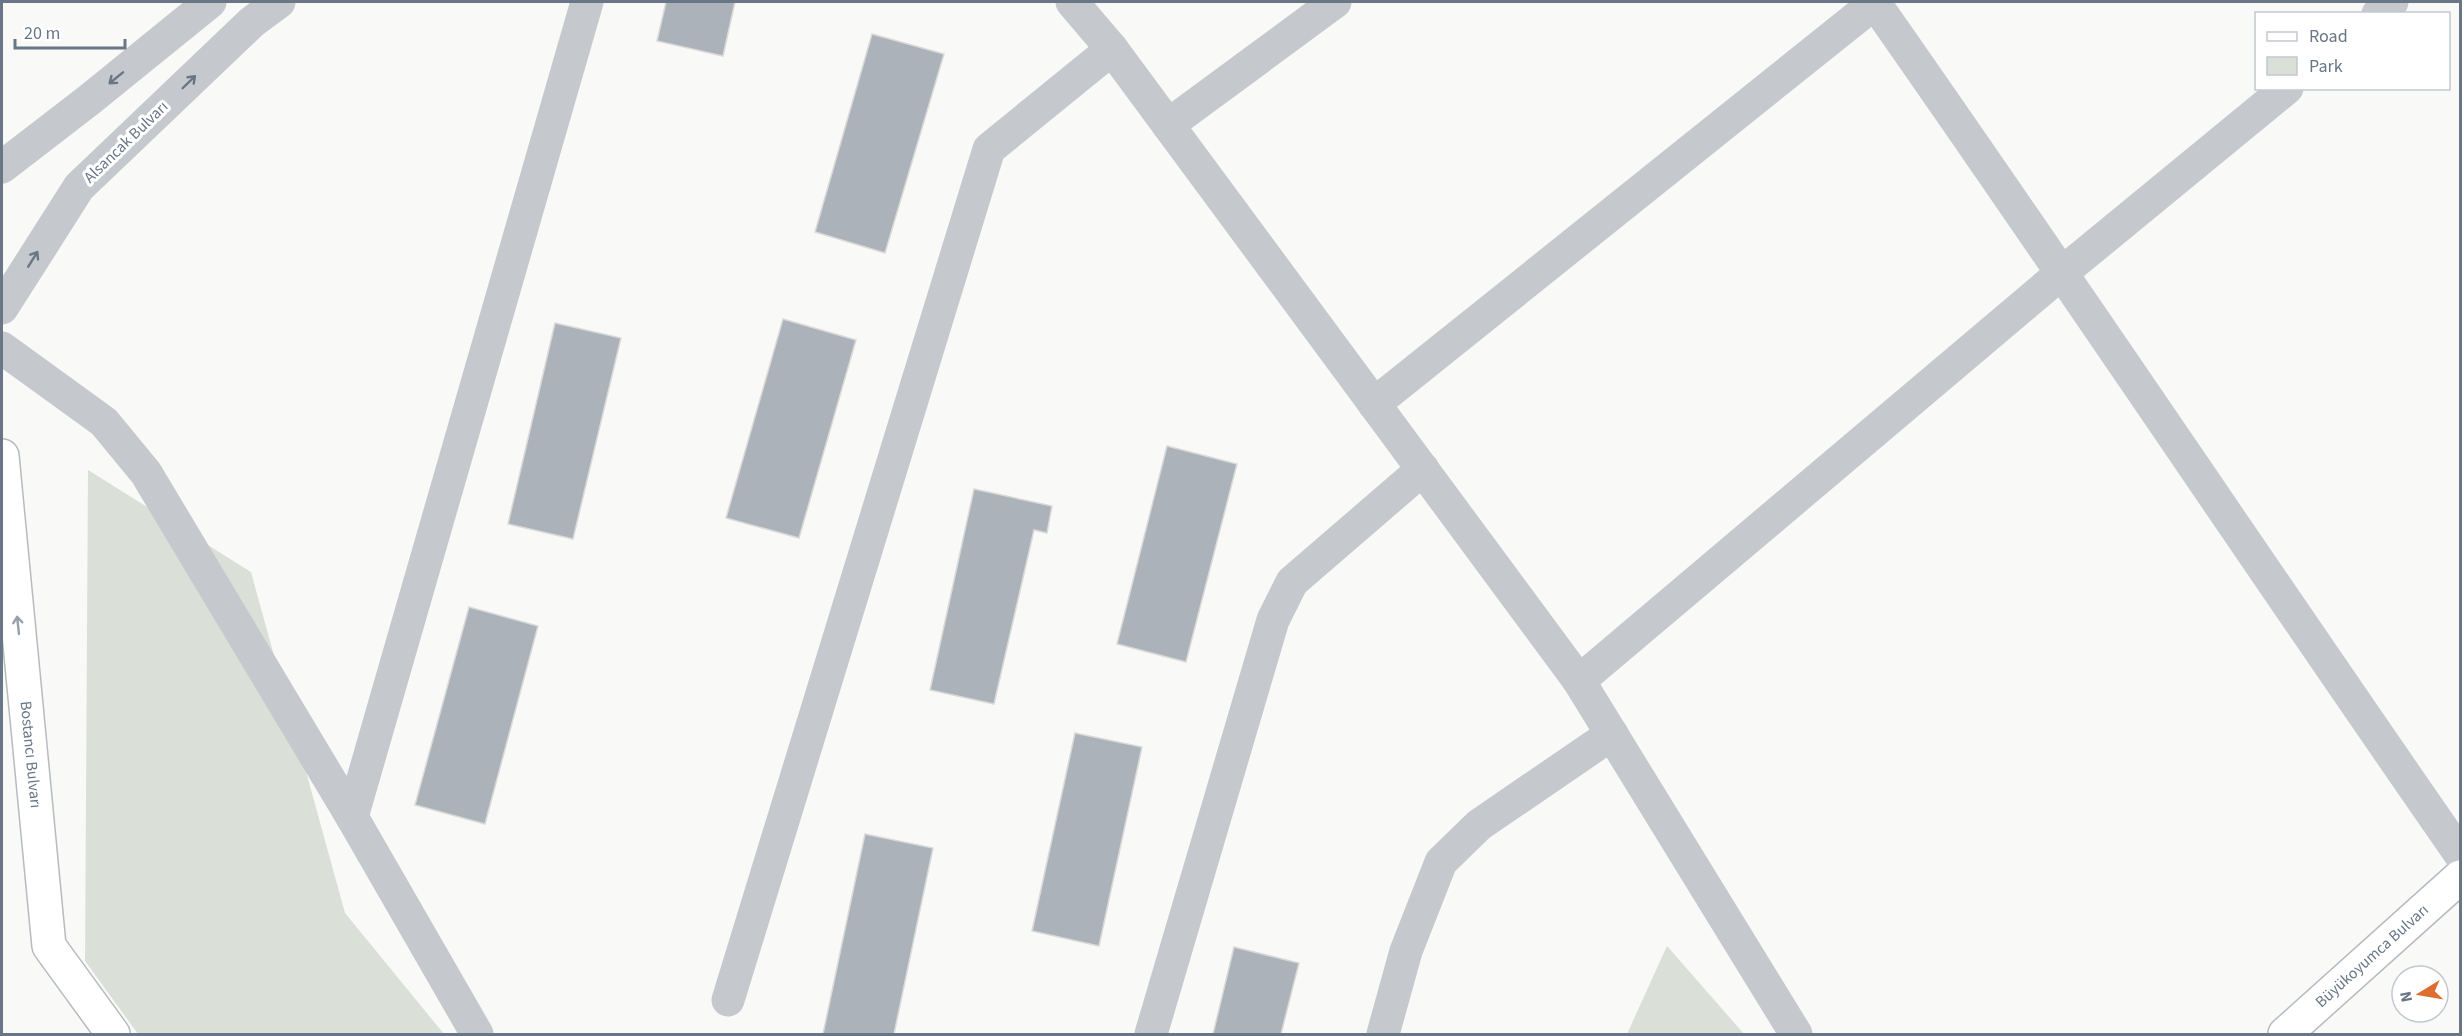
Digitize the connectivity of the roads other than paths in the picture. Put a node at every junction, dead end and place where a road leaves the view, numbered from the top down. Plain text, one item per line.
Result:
1 (210, 2) edge
2 (279, 2) edge
3 (587, 2) edge
4 (1072, 2) edge
5 (1335, 2) edge
6 (1875, 2) edge
7 (2392, 2) edge
8 (2380, 12) edge
9 (1112, 49) junction
10 (2285, 90) edge
11 (1168, 125) junction
12 (2, 167) edge
13 (2063, 272) junction
14 (2, 308) edge
15 (2, 348) edge
16 (1374, 404) junction
17 (2, 456) edge
18 (1423, 469) junction
19 (2, 663) edge
20 (1579, 681) junction
21 (26, 704) junction
22 (1612, 734) junction
23 (352, 817) junction
24 (2460, 854) edge
25 (2460, 877) edge
26 (728, 1000) dead end
27 (113, 1035) edge
28 (477, 1035) edge
29 (1151, 1035) edge
30 (1383, 1035) edge
31 (1796, 1035) edge
32 (2285, 1035) edge

1 -> 12 street
14 -> 2 street, Alsancak Bulvarı
3 - 23 street
4 - 9 street
5 - 11 street
6 - 13 street
6 - 16 street
7 - 8 street
9 - 11 street
9 - 26 street
10 - 13 street
11 - 16 street
13 - 20 street
13 - 24 street
15 - 23 street
16 - 18 street
21 -> 17 street, Bostancı Bulvarı
18 - 20 street
18 - 29 street
19 - 21 street
20 - 22 street
21 - 27 street, Bostancı Bulvarı
22 - 30 street
22 - 31 street
23 - 28 street
25 - 32 street, Büyükoyumca Bulvarı

